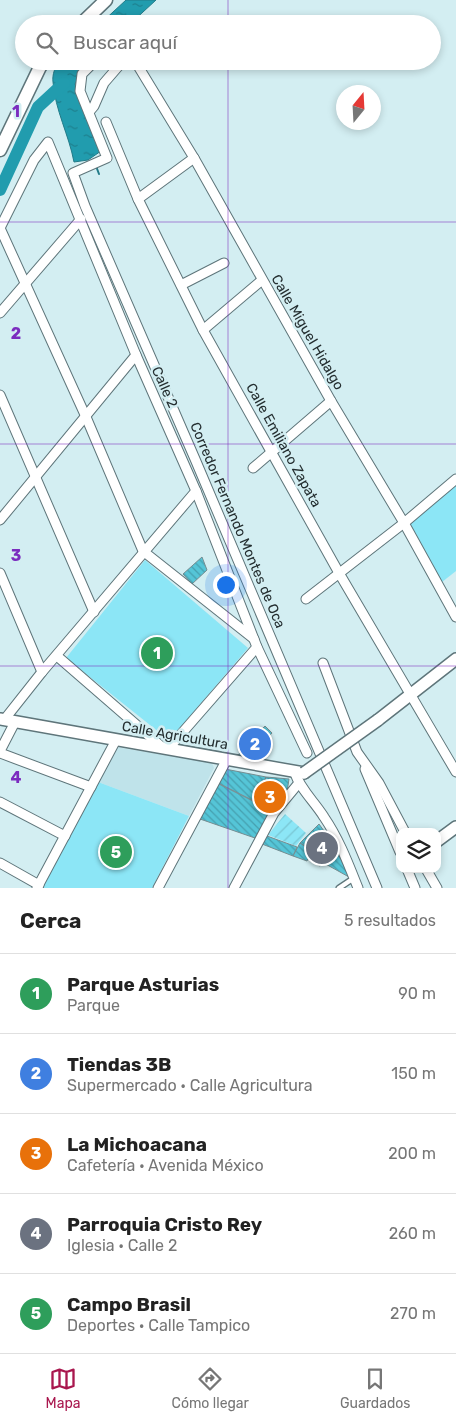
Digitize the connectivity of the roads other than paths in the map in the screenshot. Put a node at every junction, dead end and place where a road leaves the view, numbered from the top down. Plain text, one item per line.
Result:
1 (106, 0) edge
2 (90, 15) edge
3 (39, 70) edge
4 (86, 70) edge
5 (115, 70) edge
6 (140, 70) edge
7 (89, 112) junction
8 (106, 122) dead end
9 (0, 150) edge
10 (194, 158) junction
11 (81, 195) junction
12 (138, 199) junction
13 (76, 207) junction
14 (81, 219) junction
15 (0, 228) edge
16 (224, 263) dead end
17 (262, 280) junction
18 (26, 283) junction
19 (181, 285) junction
20 (0, 313) edge
21 (203, 330) junction
22 (136, 355) junction
23 (0, 395) edge
24 (331, 401) junction
25 (86, 417) junction
26 (272, 453) junction
27 (253, 468) dead end
28 (36, 478) junction
29 (456, 479) edge
30 (196, 491) junction
31 (0, 520) edge
32 (404, 523) junction
33 (143, 552) junction
34 (0, 573) edge
35 (339, 573) junction
36 (306, 599) dead end
37 (94, 612) junction
38 (456, 618) edge
39 (256, 643) junction
40 (57, 656) junction
41 (456, 659) edge
42 (323, 663) dead end
43 (42, 672) junction
44 (411, 695) junction
45 (6, 720) edge
46 (116, 740) junction
47 (166, 749) junction
48 (0, 752) edge
49 (358, 752) junction
50 (307, 753) dead end
51 (227, 759) junction
52 (299, 772) junction
53 (456, 772) edge
54 (298, 784) junction
55 (91, 787) junction
56 (0, 802) edge
57 (456, 827) edge
58 (403, 828) edge
59 (65, 836) junction
60 (441, 838) edge
61 (396, 842) edge
62 (0, 863) edge
63 (409, 873) edge
64 (428, 873) edge
65 (354, 878) junction
66 (162, 886) edge
67 (38, 887) edge
68 (234, 888) edge
69 (339, 888) edge
70 (358, 888) edge
71 (377, 888) edge
72 (415, 888) edge
73 (437, 888) edge

1 - 2 main road
3 - 9 main road
4 - 7 street
5 - 7 street
6 - 10 street, Calle Miguel Hidalgo
7 - 11 street, Corredor Fernando Montes de Oca
8 - 12 street, Calle Emiliano Zapata
10 - 12 street
10 - 17 street, Calle Miguel Hidalgo
11 - 13 street
11 - 71 street, Corredor Fernando Montes de Oca
12 - 19 street, Calle Emiliano Zapata
13 - 14 street, Calle 2
13 - 15 street, Calle 2
14 - 18 street
14 - 22 street, Calle 2
15 - 18 street
16 - 19 street
17 - 21 street
17 - 24 street, Calle Miguel Hidalgo
18 - 20 street
18 - 25 street
19 - 21 street, Calle Emiliano Zapata
21 - 26 street, Calle Emiliano Zapata
22 - 25 street
22 - 30 street, Calle 2
23 - 28 street
24 - 26 street
24 - 32 street, Calle Miguel Hidalgo
25 - 28 street
25 - 33 street
26 - 27 street
26 - 35 street, Calle Emiliano Zapata
28 - 31 street
28 - 37 street
29 - 32 street
30 - 33 street
30 - 39 street, Calle 2
32 - 35 street
32 - 38 street, Calle Miguel Hidalgo
33 - 37 street
33 - 39 street
34 - 43 street
35 - 36 street
35 - 44 street, Calle Emiliano Zapata
37 - 40 street
39 - 47 street
39 - 50 street, Calle 2
40 - 43 street
40 - 47 street
41 - 44 street
42 - 49 street
43 - 45 street
44 - 52 street, bridge
44 - 53 street, Calle Emiliano Zapata
45 - 46 street, Calle Agricultura
45 - 48 street
46 - 47 street, Calle Agricultura
46 - 55 street
47 - 51 street, Calle Agricultura
48 - 55 street
49 - 58 street
49 - 61 street
51 - 52 street, Calle Agricultura
51 - 66 street
52 - 54 street
54 - 65 street
54 - 68 street
55 - 59 street
56 - 59 street
57 - 60 street
59 - 67 street
62 - 67 street
63 - 72 street
64 - 73 street
65 - 69 lane
65 - 70 street

